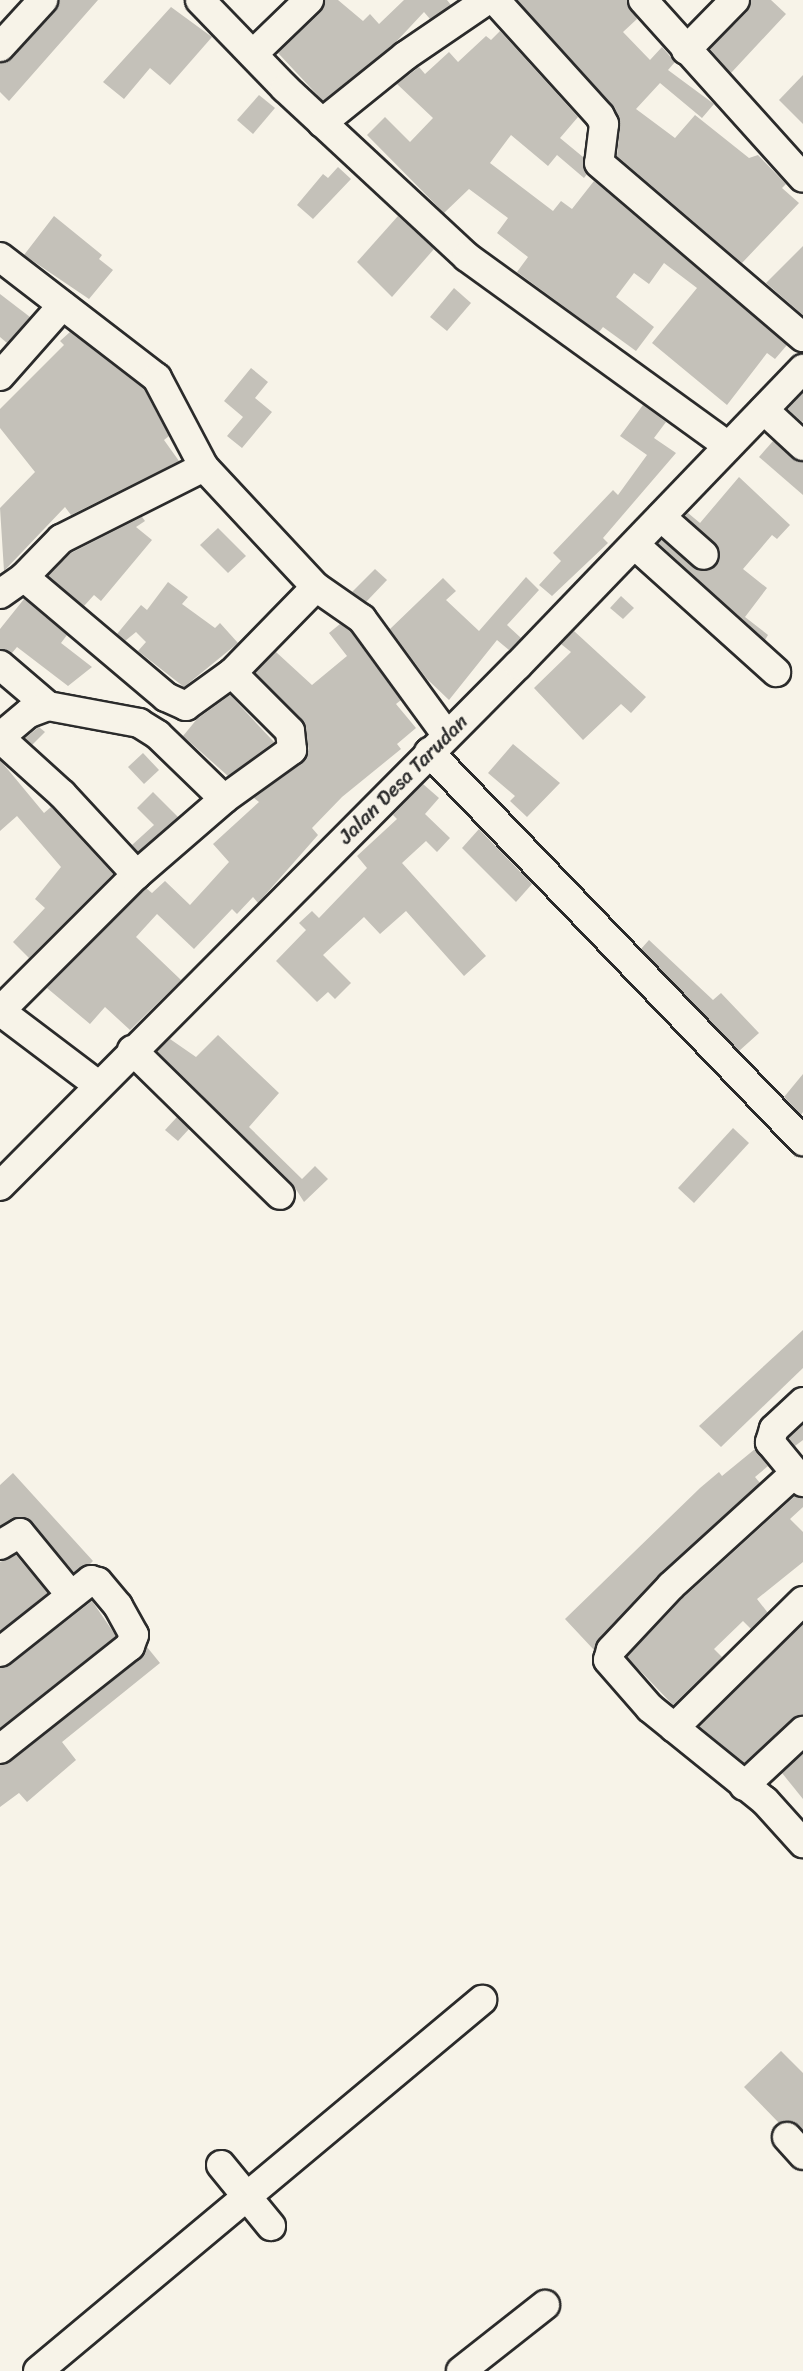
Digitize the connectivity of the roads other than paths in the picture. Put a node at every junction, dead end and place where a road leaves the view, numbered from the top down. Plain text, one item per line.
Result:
1 (43, 0) edge
2 (200, 0) edge
3 (309, 0) edge
4 (643, 0) edge
5 (735, 0) edge
6 (486, 1) edge
7 (0, 47) edge
8 (686, 50) junction
9 (253, 54) junction
10 (321, 123) junction
11 (803, 178) edge
12 (0, 257) edge
13 (62, 306) junction
14 (803, 337) edge
15 (803, 369) edge
16 (0, 376) edge
17 (764, 410) junction
18 (728, 446) junction
19 (803, 446) edge
20 (204, 467) junction
21 (661, 517) junction
22 (635, 545) junction
23 (704, 555) dead end
24 (24, 577) junction
25 (316, 587) junction
26 (0, 594) edge
27 (0, 665) edge
28 (776, 672) dead end
29 (233, 673) junction
30 (48, 706) junction
31 (0, 738) edge
32 (437, 743) junction
33 (224, 799) junction
34 (137, 875) junction
35 (5, 1006) edge
36 (132, 1050) junction
37 (98, 1085) junction
38 (803, 1141) edge
39 (0, 1186) edge
40 (280, 1195) dead end
41 (803, 1402) edge
42 (799, 1477) edge
43 (0, 1545) edge
44 (70, 1594) junction
45 (803, 1601) edge
46 (0, 1652) edge
47 (674, 1728) junction
48 (803, 1731) edge
49 (0, 1749) edge
50 (744, 1786) junction
51 (803, 1843) edge
52 (482, 2000) dead end
53 (220, 2165) dead end
54 (247, 2197) junction
55 (271, 2226) dead end
56 (545, 2305) dead end
57 (38, 2371) edge
58 (461, 2371) edge

1 - 7 street
2 - 9 street
3 - 9 street
4 - 8 street
5 - 8 street
6 - 10 street
6 - 14 street
8 - 11 street
9 - 10 street
10 - 18 street
12 - 13 street
13 - 16 street
13 - 20 street
15 - 17 street, Jalan Desa Tarudan
17 - 18 street, Jalan Desa Tarudan
17 - 19 street
18 - 21 street, Jalan Desa Tarudan
20 - 24 street
20 - 25 street
21 - 22 street, Jalan Desa Tarudan
21 - 23 street
22 - 28 street
22 - 32 street, Jalan Desa Tarudan
24 - 26 street
24 - 29 street
25 - 29 street
25 - 32 street
27 - 30 street
29 - 33 street
30 - 31 street
30 - 33 street
31 - 34 street
32 - 36 street, Jalan Desa Tarudan
32 - 38 street
33 - 34 street
34 - 35 street
35 - 37 street
36 - 37 street, Jalan Desa Tarudan
36 - 40 street
37 - 39 street, Jalan Desa Tarudan
41 - 42 street
42 - 47 street
43 - 44 street
44 - 46 street
44 - 49 street
45 - 47 street
47 - 50 street
48 - 50 street
50 - 51 street
52 - 54 street
53 - 54 street
54 - 55 street
54 - 57 street
56 - 58 street

